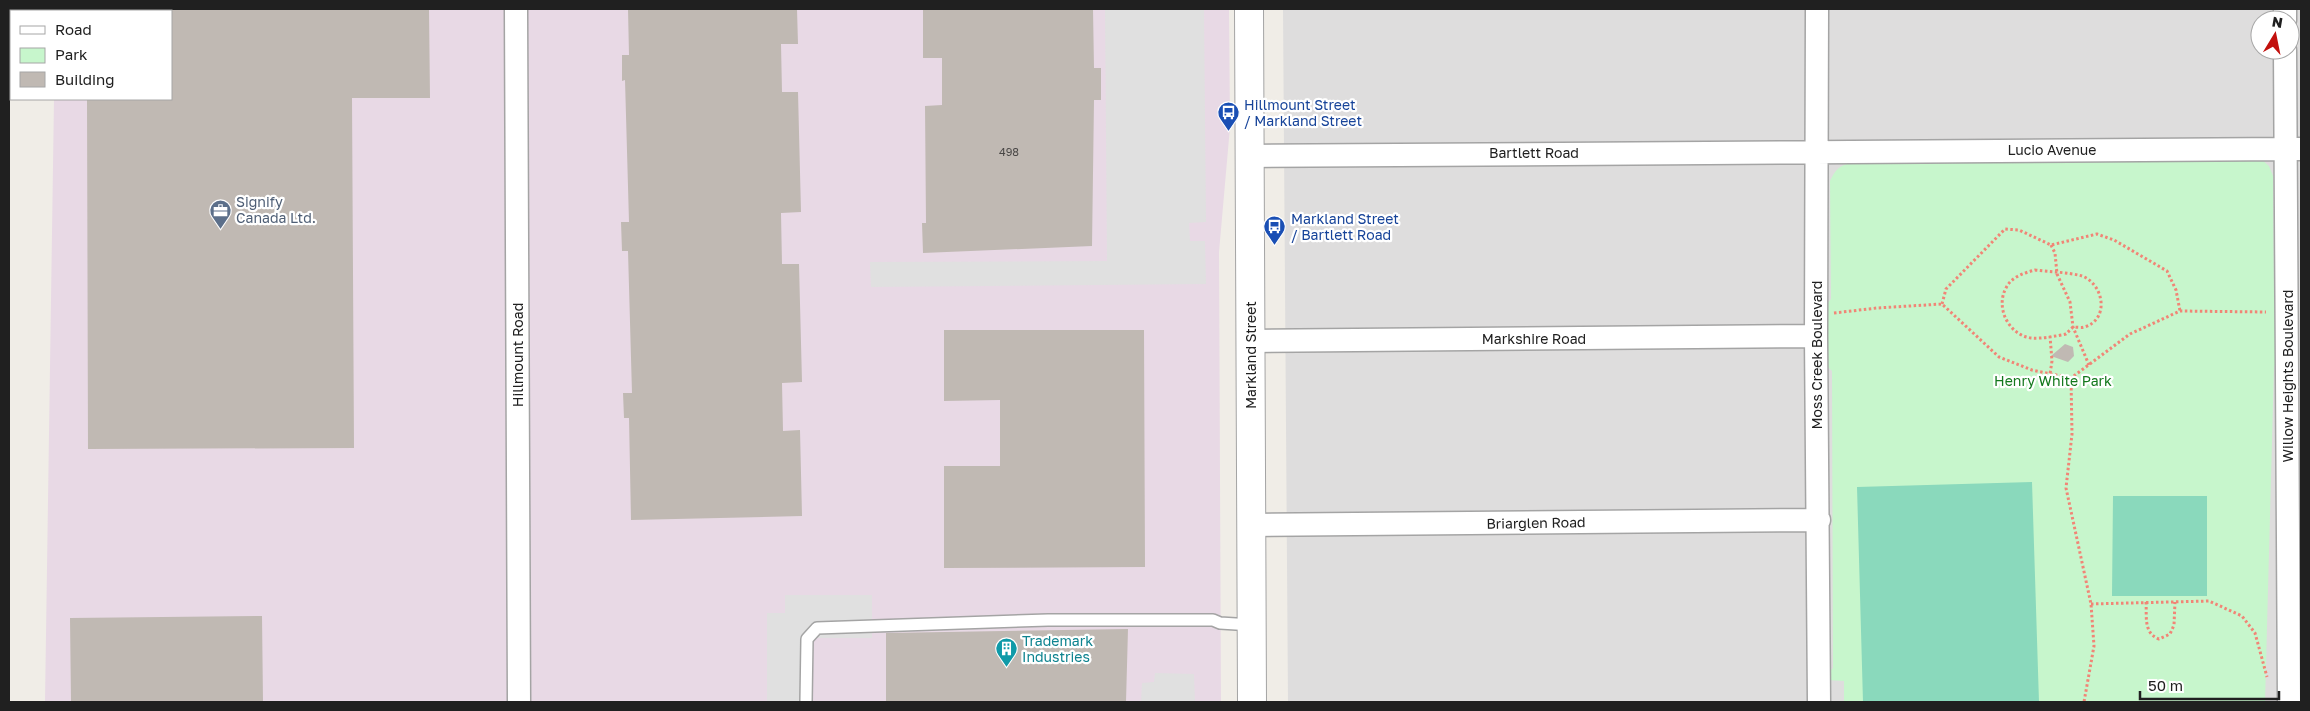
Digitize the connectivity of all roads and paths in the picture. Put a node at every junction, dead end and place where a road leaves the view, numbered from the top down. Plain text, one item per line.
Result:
1 (516, 9) edge
2 (1248, 9) edge
3 (1817, 9) edge
4 (2286, 60) edge
5 (2293, 149) edge
6 (1818, 151) junction
7 (1250, 156) junction
8 (2051, 246) junction
9 (2057, 274) junction
10 (1942, 304) junction
11 (2180, 311) junction
12 (2267, 312) dead end
13 (1828, 313) dead end
14 (2073, 327) junction
15 (2294, 335) edge
16 (1816, 336) junction
17 (2050, 336) junction
18 (1251, 341) junction
19 (2088, 365) junction
20 (2050, 374) junction
21 (2071, 378) junction
22 (2295, 518) edge
23 (1819, 520) junction
24 (1252, 525) junction
25 (2146, 602) junction
26 (2175, 602) junction
27 (2091, 604) junction
28 (1252, 625) junction
29 (2274, 678) dead end
30 (519, 702) edge
31 (806, 702) edge
32 (1252, 702) edge
33 (1820, 702) edge
34 (2084, 702) edge
35 (2289, 702) edge
36 (2301, 702) edge

1 - 30 street, Hillmount Road
2 - 7 street, Markland Street
3 - 6 street, Moss Creek Boulevard
4 - 5 street, Willow Heights Boulevard
5 - 6 street, Lucio Avenue
5 - 15 street, Willow Heights Boulevard
6 - 7 street, Bartlett Road
6 - 16 street, Moss Creek Boulevard
7 - 18 street, Markland Street
8 - 9 path
8 - 10 path
8 - 11 path
9 - 14 path
9 - 14 path
9 - 17 path
10 - 13 path
10 - 20 path
11 - 12 path
11 - 19 path
14 - 17 path
14 - 19 path
15 - 22 street, Willow Heights Boulevard
16 - 18 street, Markshire Road
16 - 23 street, Moss Creek Boulevard
17 - 20 path
18 - 24 street, Markland Street
19 - 21 path
20 - 21 path
21 - 27 path
22 - 35 street, Willow Heights Boulevard
23 - 24 street, Briarglen Road
23 - 33 street, Moss Creek Boulevard
24 - 28 street, Markland Street
25 - 26 path
25 - 26 path
25 - 27 path
26 - 29 path
27 - 34 path
28 - 31 lane
28 - 32 street, Markland Street
35 - 36 street

